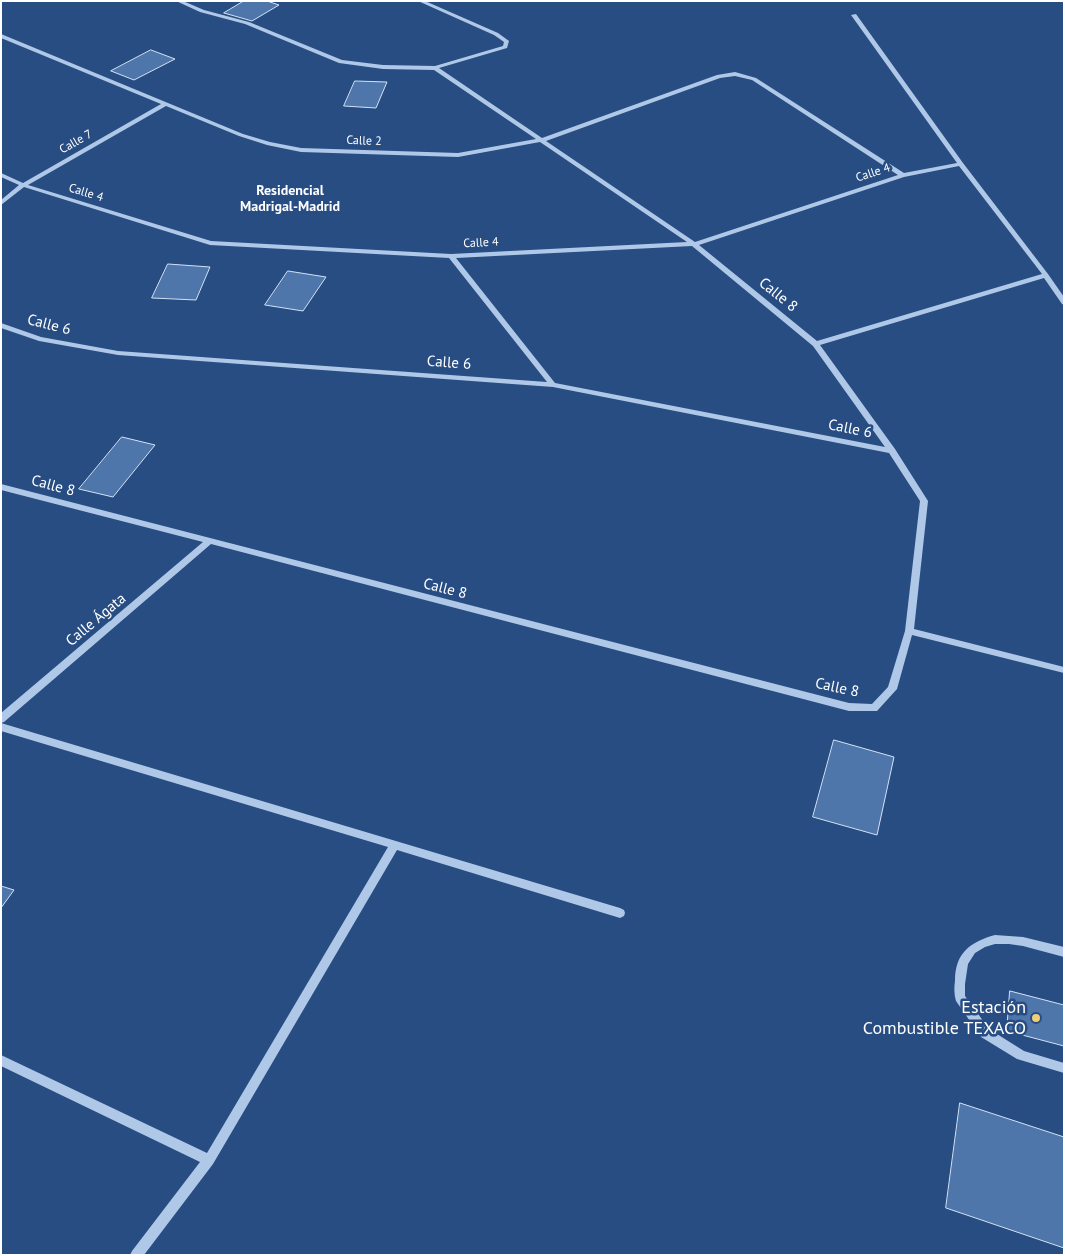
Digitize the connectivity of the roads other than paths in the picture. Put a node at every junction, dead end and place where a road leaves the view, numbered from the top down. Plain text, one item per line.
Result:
1 (178, 1) edge
2 (420, 1) edge
3 (854, 15) dead end
4 (1, 36) edge
5 (435, 68) junction
6 (165, 104) junction
7 (543, 140) junction
8 (961, 164) junction
9 (1, 174) edge
10 (903, 175) junction
11 (23, 185) junction
12 (1, 203) edge
13 (694, 244) junction
14 (451, 256) junction
15 (1046, 275) junction
16 (1064, 303) edge
17 (1, 325) edge
18 (816, 344) junction
19 (553, 385) junction
20 (892, 451) junction
21 (1, 487) edge
22 (209, 542) junction
23 (909, 631) junction
24 (1064, 670) edge
25 (1, 719) edge
26 (1, 727) edge
27 (394, 846) junction
28 (620, 913) dead end
29 (1064, 952) edge
30 (1, 1060) edge
31 (1064, 1068) edge
32 (209, 1160) junction
33 (136, 1255) edge

1 - 5 street
2 - 5 street
3 - 8 street
4 - 6 street, Calle 2
5 - 7 street, Calle 8
6 - 7 street, Calle 2
6 - 11 street, Calle 7
7 - 10 street, Calle 2
7 - 13 street, Calle 8
8 - 10 street, Calle 4
8 - 15 street
9 - 11 street, Calle 4
10 - 13 street, Calle 4
11 - 12 street, Calle 7
11 - 14 street, Calle 4
13 - 14 street, Calle 4
13 - 18 street, Calle 8
14 - 19 street
15 - 16 street
15 - 18 street
17 - 19 street, Calle 6
18 - 20 street, Calle 8
19 - 20 street, Calle 6
20 - 23 street, Calle 8
21 - 22 street, Calle 8
22 - 23 street, Calle 8
22 - 25 street, Calle Ágata
23 - 24 street
26 - 27 street
27 - 28 street
27 - 32 street
29 - 31 street
30 - 32 street
32 - 33 street

